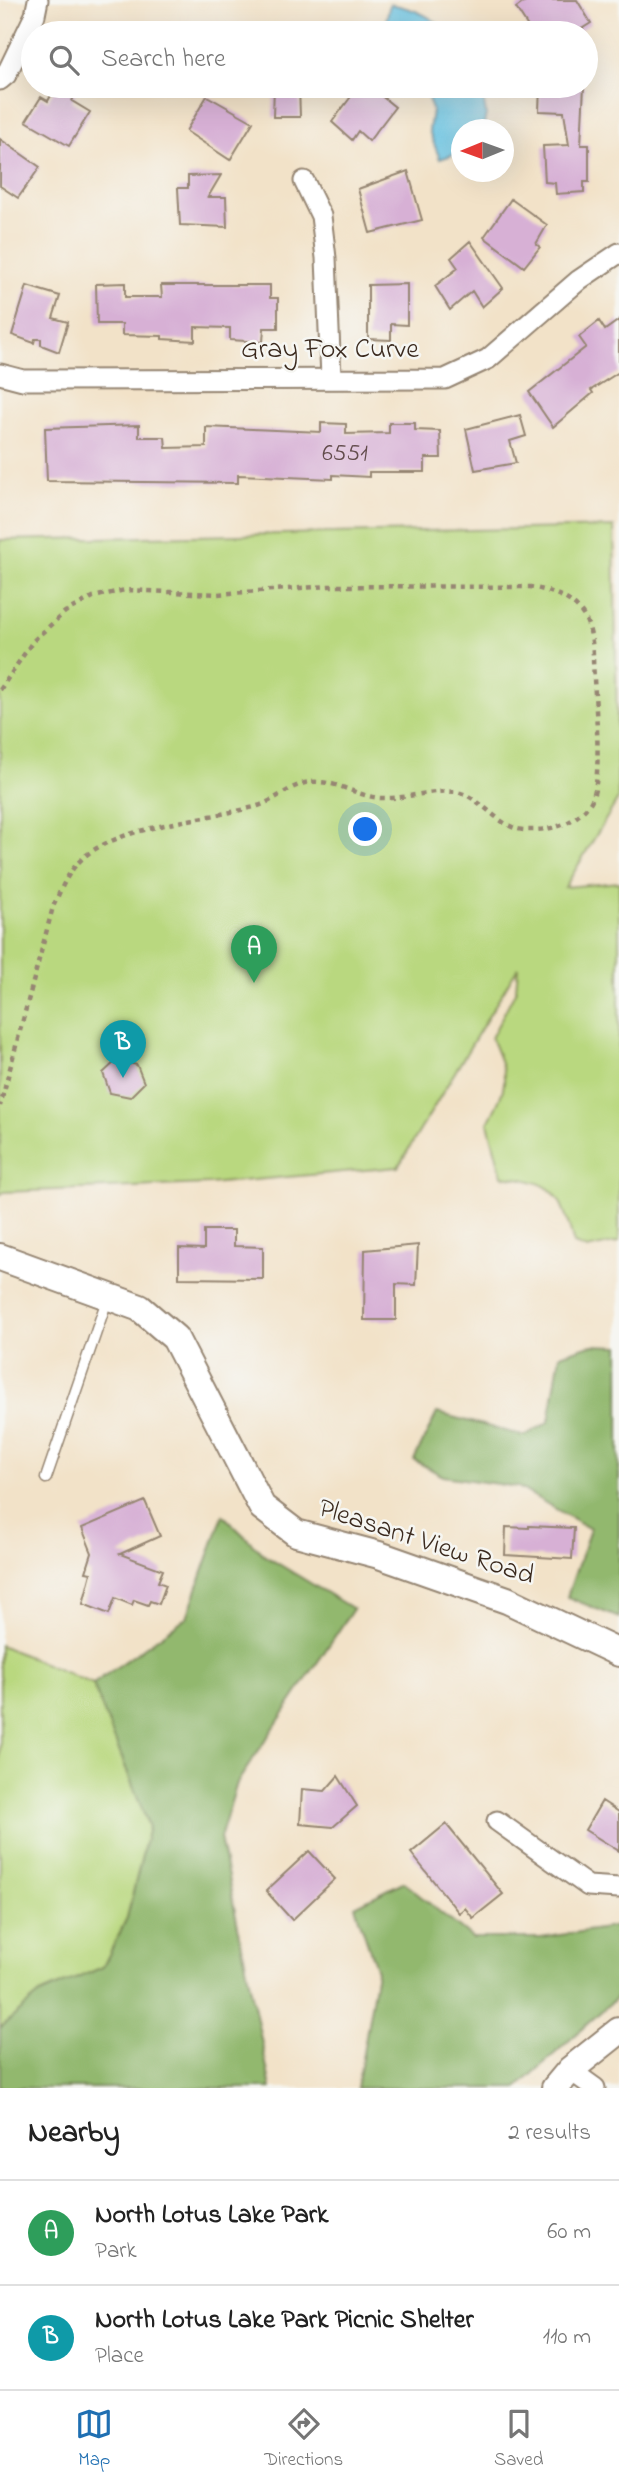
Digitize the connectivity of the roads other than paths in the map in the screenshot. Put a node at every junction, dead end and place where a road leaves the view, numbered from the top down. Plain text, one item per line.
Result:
1 (38, 0) edge
2 (32, 21) edge
3 (21, 44) edge
4 (0, 80) edge
5 (304, 181) dead end
6 (619, 253) edge
7 (0, 374) edge
8 (331, 378) junction
9 (0, 1257) edge
10 (108, 1296) junction
11 (46, 1478) dead end
12 (619, 1653) edge
13 (497, 1821) dead end
14 (619, 1888) edge
15 (619, 2031) edge
16 (568, 2082) edge
17 (595, 2088) edge

1 - 2 street
3 - 4 street
5 - 8 street
6 - 8 street, Gray Fox Curve
7 - 8 street, Gray Fox Curve
9 - 10 street, Pleasant View Road
10 - 11 lane
10 - 12 street, Pleasant View Road
13 - 14 street
15 - 16 street
16 - 17 street

